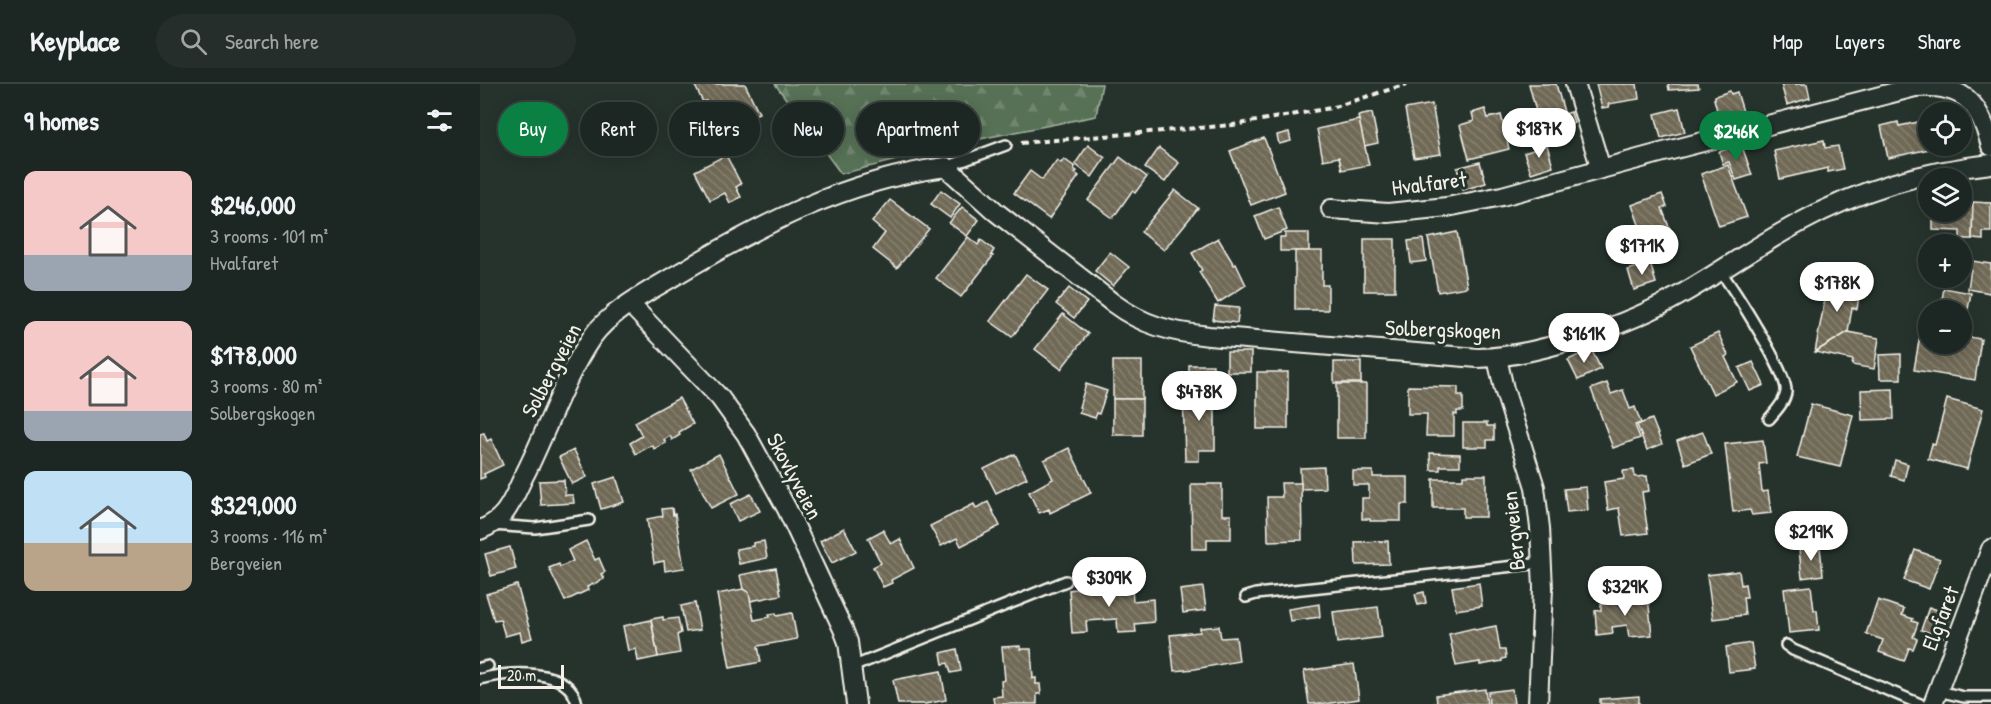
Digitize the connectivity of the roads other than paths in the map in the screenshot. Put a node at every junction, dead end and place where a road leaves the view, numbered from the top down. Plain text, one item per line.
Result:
1 (1575, 84) edge
2 (1006, 146) road end
3 (1991, 146) edge
4 (1991, 164) edge
5 (946, 167) junction
6 (1601, 169) junction
7 (1331, 209) dead end
8 (1720, 271) junction
9 (630, 304) junction
10 (1497, 358) junction
11 (1769, 419) dead end
12 (589, 520) dead end
13 (486, 528) edge
14 (1991, 549) edge
15 (1542, 563) junction
16 (1066, 581) dead end
17 (1246, 597) dead end
18 (1786, 645) dead end
19 (852, 667) junction
20 (480, 679) edge
21 (1991, 697) edge
22 (1936, 698) edge
23 (577, 704) edge
24 (856, 704) edge
25 (1538, 704) edge
26 (1920, 704) edge

1 - 6 street
2 - 5 lane
3 - 6 street, Hvalfaret
4 - 8 street, Solbergskogen
5 - 9 street, Solbergveien
5 - 10 street, Solbergskogen
6 - 7 street, Hvalfaret
8 - 10 street, Solbergskogen
8 - 11 lane
9 - 13 street, Solbergveien
9 - 19 street, Skovlyveien
10 - 15 street, Bergveien
12 - 13 lane
14 - 22 street, Elgfaret
15 - 17 lane
15 - 25 street, Bergveien
16 - 19 lane
18 - 26 lane
19 - 24 street, Skovlyveien
20 - 23 lane
21 - 22 lane

